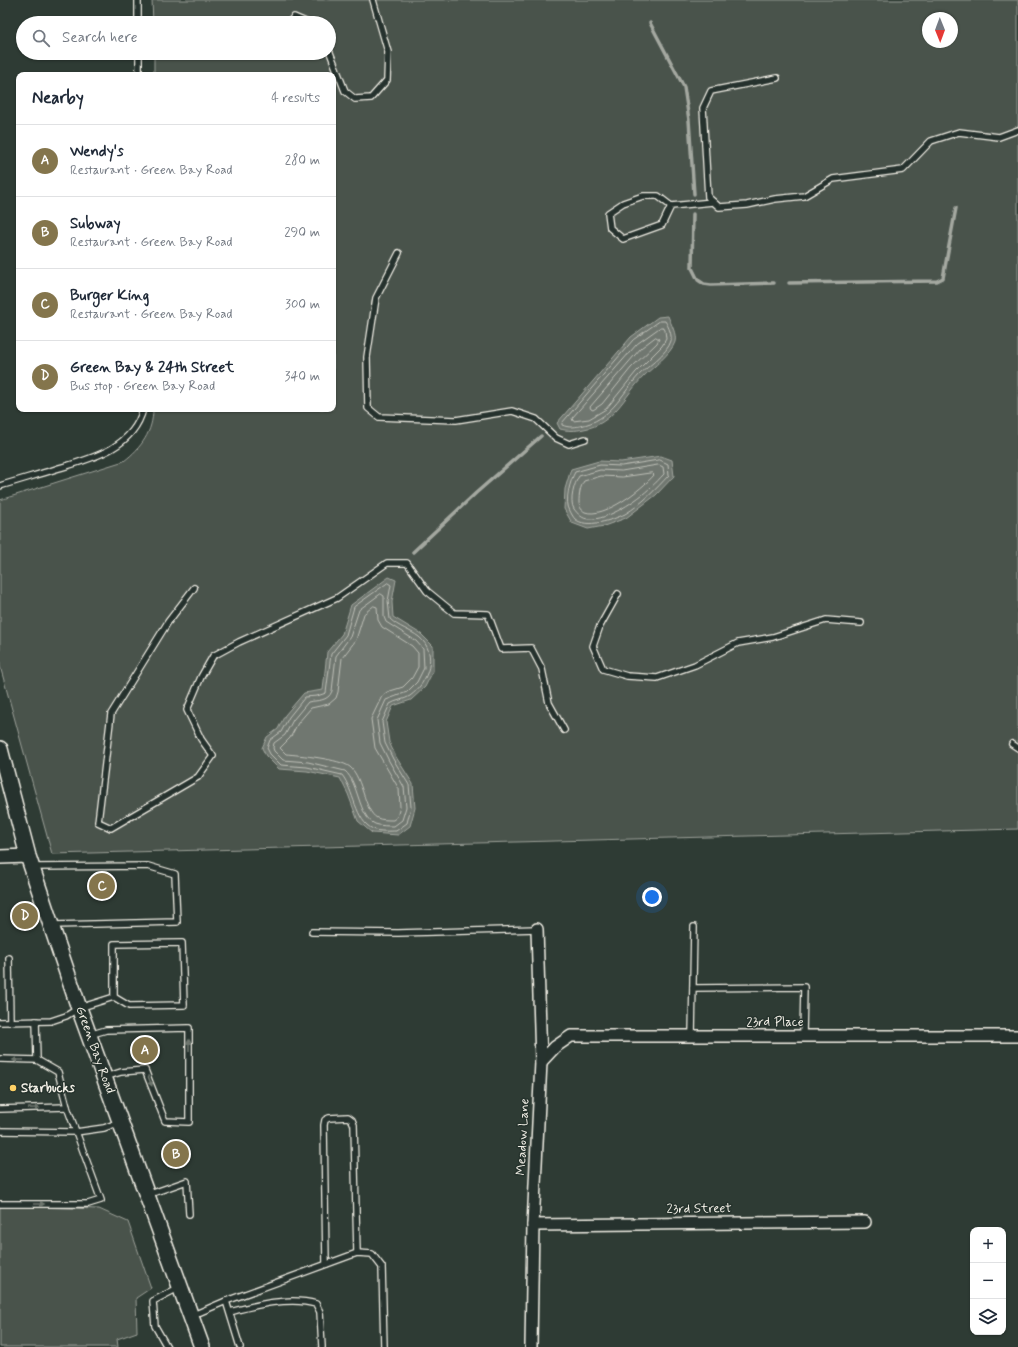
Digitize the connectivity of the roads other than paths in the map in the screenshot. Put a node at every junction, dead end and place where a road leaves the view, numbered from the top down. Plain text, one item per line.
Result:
1 (138, 0) edge
2 (373, 0) edge
3 (138, 16) edge
4 (138, 60) edge
5 (333, 60) edge
6 (139, 72) edge
7 (777, 78) dead end
8 (1018, 130) edge
9 (713, 202) junction
10 (670, 206) junction
11 (400, 253) dead end
12 (142, 412) edge
13 (585, 439) dead end
14 (0, 486) edge
15 (194, 588) dead end
16 (618, 594) dead end
17 (860, 623) dead end
18 (564, 730) dead end
19 (1012, 744) dead end
20 (1018, 748) edge
21 (0, 749) edge
22 (0, 857) edge
23 (30, 862) junction
24 (51, 925) junction
25 (694, 927) dead end
26 (538, 929) joint
27 (312, 932) dead end
28 (9, 958) dead end
29 (693, 988) junction
30 (114, 996) junction
31 (79, 1008) junction
32 (36, 1021) junction
33 (0, 1022) edge
34 (10, 1022) junction
35 (89, 1034) junction
36 (692, 1036) junction
37 (803, 1036) junction
38 (1018, 1036) edge
39 (0, 1060) edge
40 (36, 1060) junction
41 (541, 1062) junction
42 (105, 1077) junction
43 (67, 1107) junction
44 (0, 1109) edge
45 (121, 1122) junction
46 (0, 1130) edge
47 (76, 1132) junction
48 (147, 1196) junction
49 (0, 1204) edge
50 (189, 1214) dead end
51 (866, 1222) dead end
52 (533, 1225) junction
53 (357, 1253) junction
54 (326, 1264) junction
55 (180, 1287) junction
56 (226, 1300) junction
57 (230, 1312) junction
58 (191, 1316) junction
59 (167, 1347) edge
60 (202, 1347) edge
61 (240, 1347) edge
62 (322, 1347) edge
63 (384, 1347) edge
64 (531, 1347) edge

1 - 3 lane
2 - 5 lane
4 - 6 lane
7 - 9 lane
8 - 9 lane
9 - 10 lane
10 - 10 lane
11 - 13 lane
12 - 14 lane
15 - 18 lane
16 - 17 lane
19 - 20 lane
21 - 23 main road, Green Bay Road
22 - 23 street
23 - 24 main road, Green Bay Road
23 - 24 lane
24 - 31 main road, Green Bay Road
25 - 29 lane
26 - 27 lane
26 - 41 street, Meadow Lane
28 - 34 lane
29 - 36 lane
29 - 37 lane
30 - 30 lane
30 - 31 lane
31 - 32 lane
31 - 35 main road, Green Bay Road
32 - 34 lane
32 - 40 lane
33 - 34 lane
35 - 42 main road, Green Bay Road
42 -> 35 lane
36 - 37 street, 23rd Place
36 - 41 street, 23rd Place
37 - 38 street, 23rd Place
40 -> 39 lane
40 - 43 lane
41 - 52 street, Meadow Lane
42 - 45 main road, Green Bay Road
44 -> 43 lane
43 - 47 lane
45 - 47 lane
45 - 48 main road, Green Bay Road
46 - 47 lane
49 -> 47 lane
48 - 50 lane
48 - 55 main road, Green Bay Road
51 - 52 street, 23rd Street
52 - 64 street, Meadow Lane
53 - 54 lane
53 - 54 lane
53 - 63 lane
54 - 56 lane
55 - 58 main road, Green Bay Road
55 - 59 lane
56 - 57 lane
56 - 58 lane
57 - 61 lane
57 - 62 lane
58 - 60 main road, Green Bay Road

